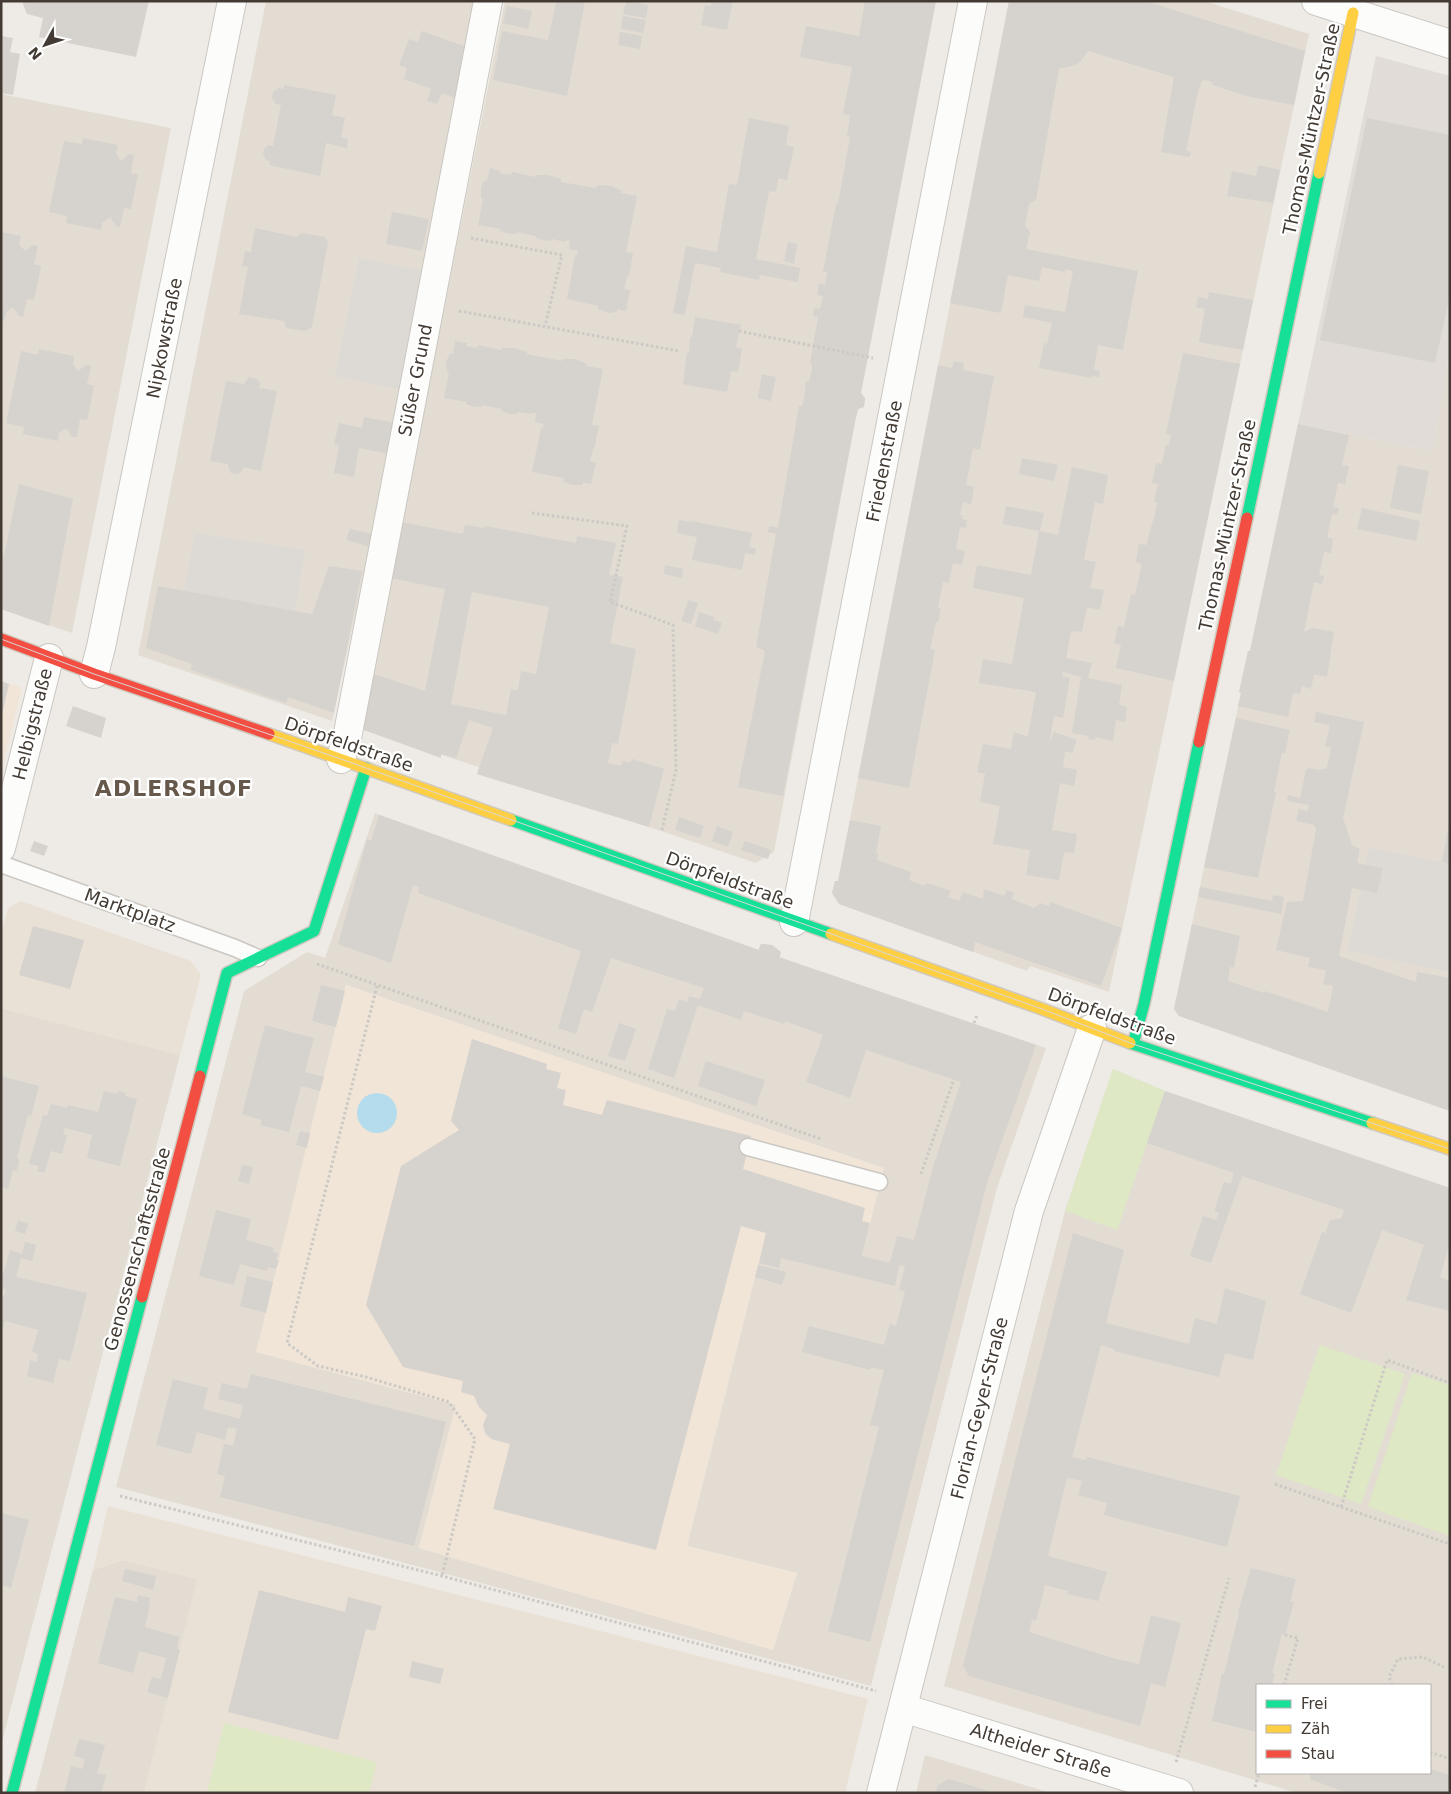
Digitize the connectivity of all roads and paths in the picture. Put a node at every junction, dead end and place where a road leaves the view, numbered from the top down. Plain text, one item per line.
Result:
1 (232, 1) edge
2 (488, 1) edge
3 (973, 1) edge
4 (1316, 1) edge
5 (1353, 13) junction
6 (1450, 44) edge
7 (443, 232) junction
8 (429, 306) junction
9 (545, 326) junction
10 (739, 331) dead end
11 (679, 351) dead end
12 (878, 359) dead end
13 (532, 513) dead end
14 (1, 639) edge
15 (48, 658) junction
16 (94, 674) junction
17 (353, 763) junction
18 (662, 830) dead end
19 (1, 848) edge
20 (1, 864) edge
21 (794, 922) junction
22 (276, 952) junction
23 (258, 958) junction
24 (378, 986) junction
25 (1092, 1028) junction
26 (1133, 1044) junction
27 (954, 1079) dead end
28 (826, 1141) dead end
29 (748, 1147) dead end
30 (1450, 1149) edge
31 (921, 1174) dead end
32 (880, 1182) dead end
33 (1450, 1383) edge
34 (1276, 1484) dead end
35 (119, 1496) dead end
36 (1341, 1507) junction
37 (1450, 1544) edge
38 (442, 1576) junction
39 (1230, 1578) dead end
40 (1285, 1635) dead end
41 (1444, 1667) dead end
42 (1284, 1684) edge
43 (1392, 1684) edge
44 (879, 1692) dead end
45 (903, 1708) junction
46 (1431, 1752) edge
47 (1450, 1759) edge
48 (1176, 1763) dead end
49 (1259, 1774) edge
50 (1255, 1787) dead end
51 (12, 1793) edge
52 (881, 1793) edge
53 (1179, 1793) edge

1 - 16 street, Nipkowstraße
2 - 7 street, Süßer Grund
3 - 21 street, Friedenstraße
4 - 5 street
5 - 6 street
5 - 26 street, Thomas-Müntzer-Straße
7 - 8 street, Süßer Grund
7 - 9 path
8 - 9 path
8 - 17 street, Süßer Grund
9 - 11 path
10 - 12 path
13 - 18 path
14 - 15 street, Dörpfeldstraße
15 - 16 street, Dörpfeldstraße
15 - 19 street, Helbigstraße
16 - 17 street, Dörpfeldstraße
17 - 21 street, Dörpfeldstraße
17 - 22 street, Genossenschaftsstraße
20 - 23 lane, Marktplatz
21 - 25 street, Dörpfeldstraße
22 - 23 street, Genossenschaftsstraße
22 - 24 path
23 - 51 street, Genossenschaftsstraße
24 - 28 path
24 - 38 path
25 - 26 street, Dörpfeldstraße
25 - 45 street, Florian-Geyer-Straße
26 - 30 street, Dörpfeldstraße
27 - 31 path
29 - 32 lane
33 - 36 path
34 - 36 path
35 - 38 path
36 - 37 path
38 - 44 path
39 - 48 path
40 - 42 path
41 - 43 path
45 - 52 street, Florian-Geyer-Straße
45 - 53 street, Altheider Straße
46 - 47 path
49 - 50 path

